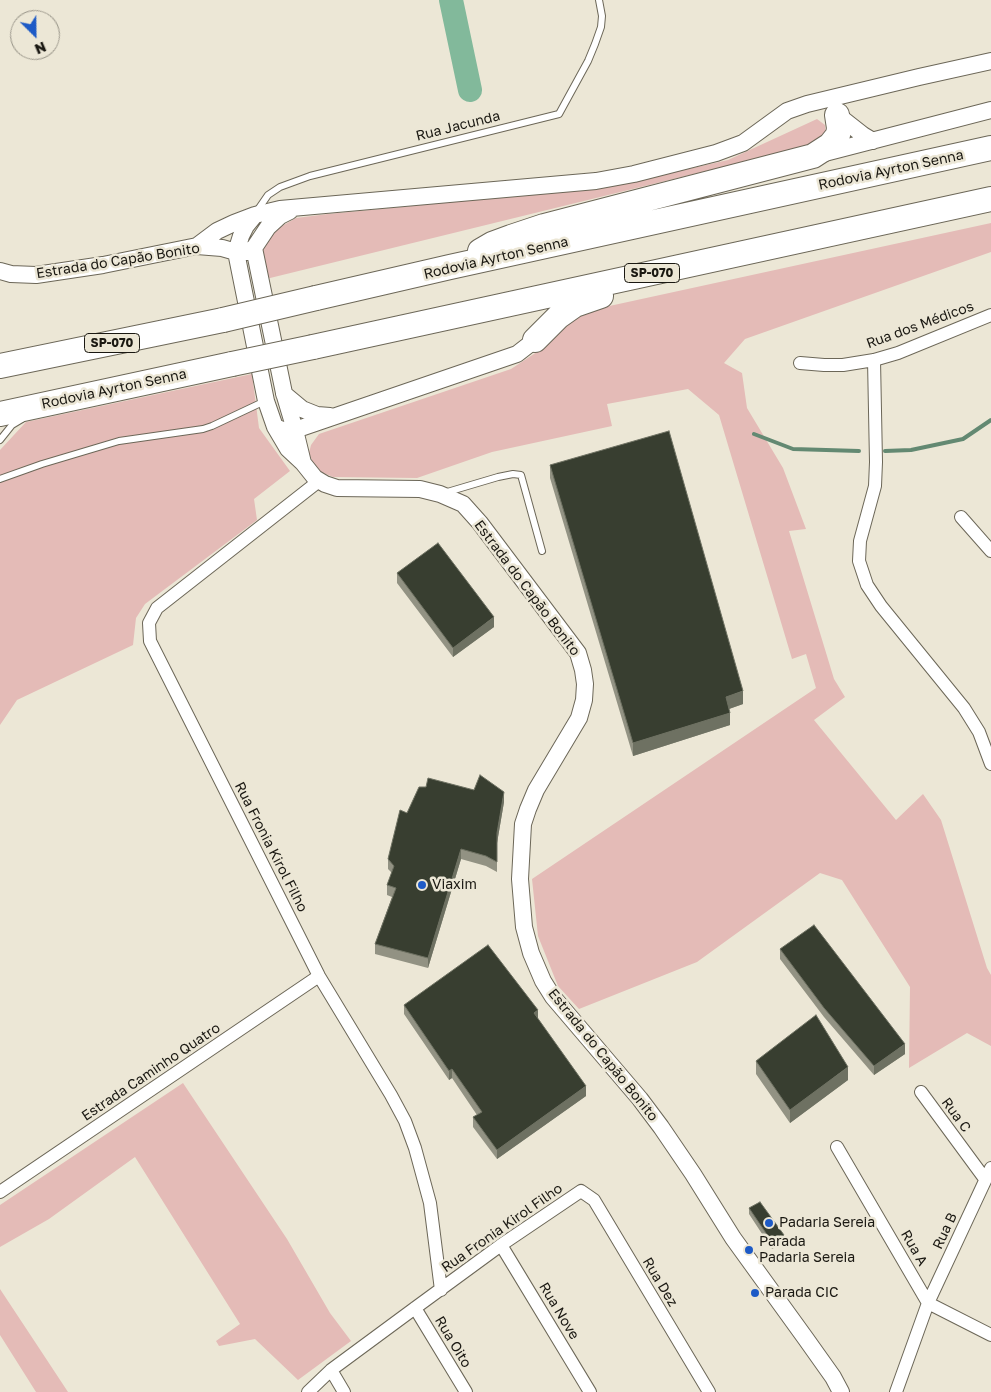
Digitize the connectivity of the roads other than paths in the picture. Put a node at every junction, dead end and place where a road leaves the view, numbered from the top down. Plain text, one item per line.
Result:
1 (599, 0) edge
2 (991, 61) edge
3 (807, 104) junction
4 (991, 110) edge
5 (837, 115) junction
6 (873, 141) junction
7 (991, 148) edge
8 (813, 156) junction
9 (991, 199) edge
10 (301, 206) junction
11 (255, 214) junction
12 (878, 224) junction
13 (196, 246) junction
14 (254, 248) junction
15 (236, 252) junction
16 (450, 267) junction
17 (0, 271) edge
18 (513, 304) junction
19 (991, 315) edge
20 (535, 340) junction
21 (87, 348) junction
22 (0, 350) edge
23 (874, 360) junction
24 (800, 362) dead end
25 (0, 366) edge
26 (157, 380) junction
27 (284, 393) junction
28 (124, 395) dead end
29 (266, 400) junction
30 (0, 414) edge
31 (335, 416) junction
32 (27, 417) dead end
33 (275, 427) junction
34 (295, 430) junction
35 (0, 440) edge
36 (304, 463) junction
37 (0, 479) edge
38 (319, 481) junction
39 (440, 494) junction
40 (961, 517) dead end
41 (542, 551) dead end
42 (991, 551) edge
43 (991, 764) edge
44 (318, 976) junction
45 (921, 1092) dead end
46 (837, 1147) dead end
47 (988, 1174) edge
48 (581, 1191) joint
49 (0, 1192) edge
50 (501, 1245) junction
51 (441, 1290) junction
52 (928, 1303) junction
53 (415, 1308) junction
54 (991, 1335) edge
55 (331, 1370) junction
56 (308, 1392) edge
57 (344, 1392) edge
58 (466, 1392) edge
59 (590, 1392) edge
60 (709, 1392) edge
61 (841, 1392) edge
62 (896, 1392) edge

1 - 11 lane, Rua Jacunda
2 - 3 street
3 - 5 street
3 - 10 street
4 - 6 street
5 - 6 street
5 - 8 highway
6 - 8 street
7 - 16 highway, Rodovia Ayrton Senna / SP-070
8 - 16 highway
9 - 12 highway, Rodovia Ayrton Senna / SP-070
10 - 11 street
10 - 14 street
11 - 13 street
11 - 15 street
12 - 18 highway, Rodovia Ayrton Senna / SP-070
12 - 20 highway
13 - 15 street, Estrada do Capão Bonito
13 - 17 street, Estrada do Capão Bonito
14 - 15 street, Estrada do Capão Bonito
14 - 27 street
15 - 29 street
16 - 21 highway, Rodovia Ayrton Senna / SP-070, bridge
18 - 20 highway
18 - 26 highway, Rodovia Ayrton Senna / SP-070, bridge
19 - 23 street, Rua dos Médicos
20 - 31 street
21 - 22 highway
21 - 25 highway, Rodovia Ayrton Senna / SP-070
23 - 24 street, Rua dos Médicos
23 - 43 street
26 - 28 lane
26 - 30 highway, Rodovia Ayrton Senna / SP-070
27 - 31 street
27 - 34 street
29 - 33 street
29 - 37 lane
31 - 34 street
32 - 35 lane
33 - 34 street
33 - 36 street
34 - 36 street
36 - 38 street
38 - 39 street, Estrada do Capão Bonito
38 - 44 street, Rua Fronia Kirol Filho
39 - 41 lane
39 - 61 street, Estrada do Capão Bonito
40 - 42 street
44 - 49 street, Estrada Caminho Quatro
44 - 51 street, Rua Fronia Kirol Filho
45 - 47 street, Rua C
46 - 52 street, Rua A
47 - 52 street, Rua B
48 - 50 street, Rua Fronia Kirol Filho
48 - 60 street, Rua Dez
50 - 51 street, Rua Fronia Kirol Filho
50 - 59 street, Rua Nove
51 - 53 street, Rua Fronia Kirol Filho
52 - 54 street
52 - 62 street, Rua B
53 - 55 street, Rua Fronia Kirol Filho
53 - 58 street, Rua Oito
55 - 56 street, Rua Fronia Kirol Filho
55 - 57 street

